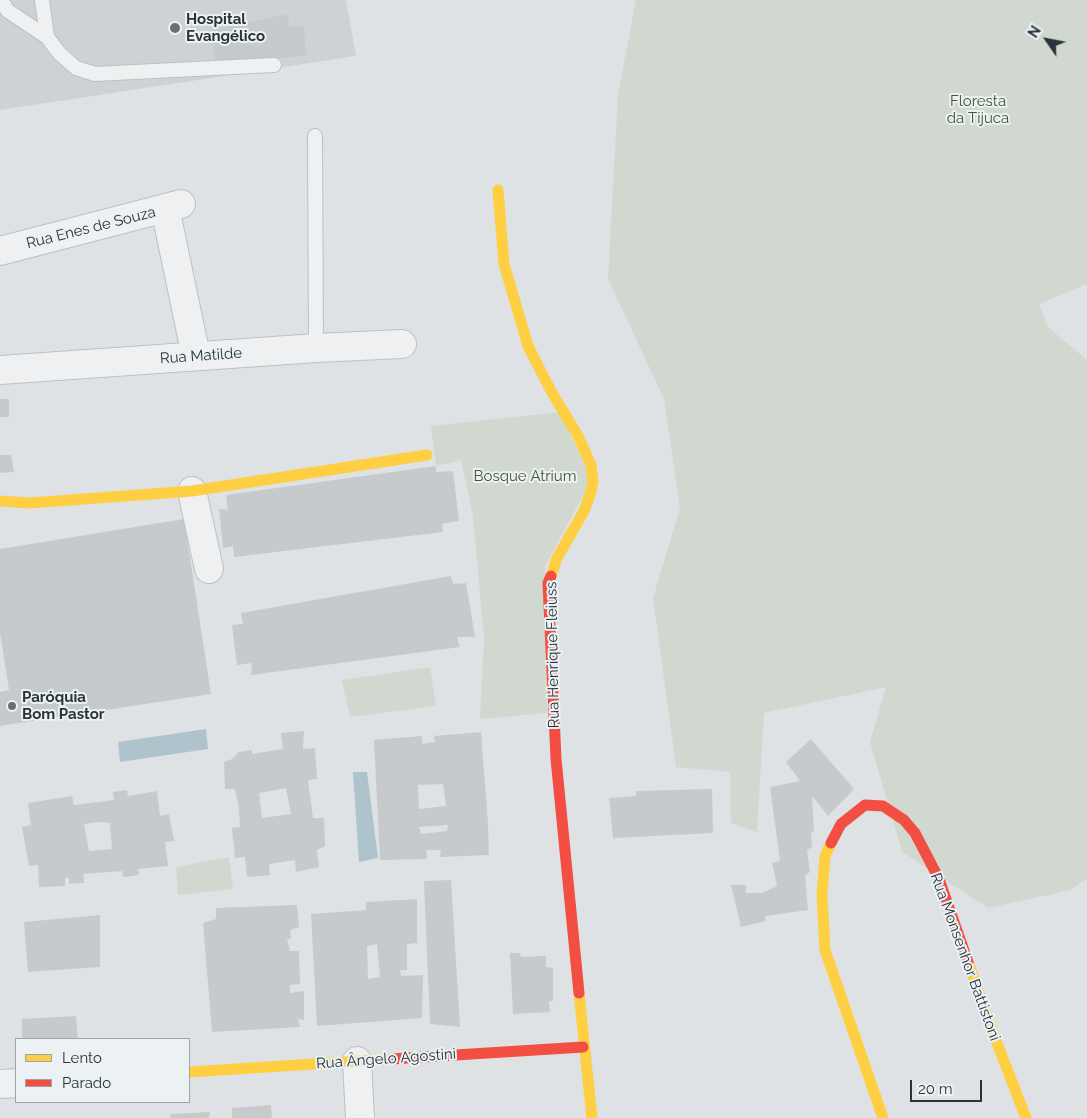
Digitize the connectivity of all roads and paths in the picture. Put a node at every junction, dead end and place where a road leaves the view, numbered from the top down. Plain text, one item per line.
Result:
1 (1, 0) edge
2 (42, 0) edge
3 (48, 37) junction
4 (274, 65) dead end
5 (315, 136) dead end
6 (498, 190) dead end
7 (0, 251) edge
8 (402, 344) dead end
9 (316, 348) junction
10 (196, 356) junction
11 (0, 370) edge
12 (427, 455) dead end
13 (192, 492) junction
14 (0, 501) edge
15 (209, 569) dead end
16 (584, 1047) junction
17 (357, 1061) junction
18 (190, 1072) edge
19 (15, 1083) edge
20 (0, 1084) edge
21 (360, 1118) edge
22 (592, 1118) edge
23 (883, 1118) edge
24 (1026, 1118) edge

1 - 3 lane
2 - 3 lane
3 - 4 lane
5 - 9 lane
6 - 16 street, Rua Henrique Fleiuss
7 - 10 street, Rua Enes de Souza
8 - 9 street, Rua Matilde
9 - 10 street, Rua Matilde
10 - 11 street, Rua Matilde
12 - 13 street
13 - 14 street
13 - 15 street
16 - 17 street, Rua Ângelo Agostini
16 - 22 street, Rua Henrique Fleiuss
17 - 18 street, Rua Ângelo Agostini
17 - 21 street
19 - 20 street
23 - 24 street, Rua Monsenhor Battistoni

